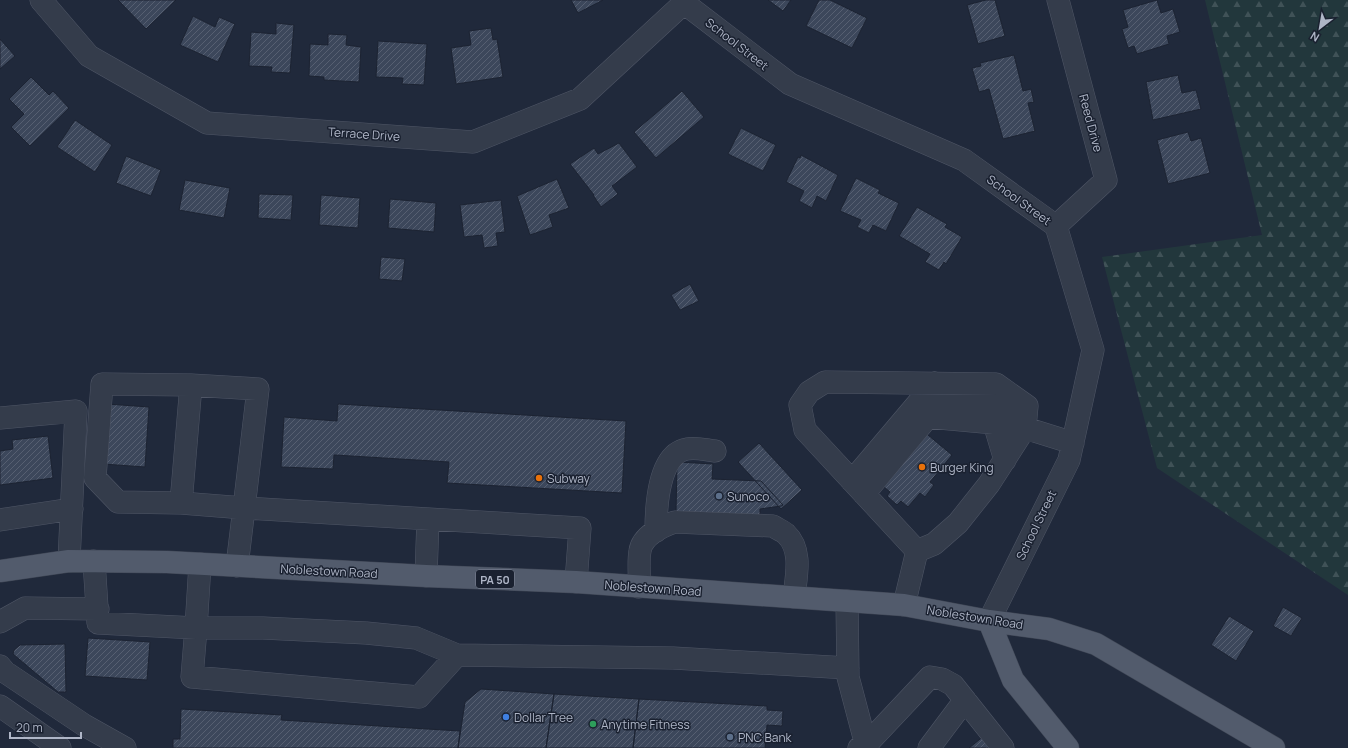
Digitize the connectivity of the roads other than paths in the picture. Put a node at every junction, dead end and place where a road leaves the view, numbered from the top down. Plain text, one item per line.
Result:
1 (41, 0) edge
2 (1058, 0) edge
3 (683, 1) edge
4 (1056, 226) junction
5 (935, 383) junction
6 (191, 385) junction
7 (0, 418) edge
8 (1025, 428) junction
9 (1073, 443) junction
10 (715, 451) dead end
11 (1002, 451) junction
12 (858, 487) junction
13 (181, 503) junction
14 (244, 508) junction
15 (72, 509) junction
16 (428, 519) junction
17 (0, 520) edge
18 (656, 531) junction
19 (917, 550) junction
20 (69, 561) junction
21 (94, 561) junction
22 (200, 564) junction
23 (236, 566) junction
24 (0, 571) edge
25 (426, 576) junction
26 (576, 582) junction
27 (639, 586) junction
28 (794, 597) junction
29 (847, 601) junction
30 (904, 605) junction
31 (98, 609) junction
32 (989, 620) junction
33 (0, 622) edge
34 (196, 628) junction
35 (457, 655) junction
36 (0, 666) edge
37 (848, 668) junction
38 (25, 685) junction
39 (965, 700) junction
40 (3, 708) edge
41 (864, 747) edge
42 (60, 748) edge
43 (125, 748) edge
44 (929, 748) edge
45 (1003, 748) edge
46 (1068, 748) edge
47 (1274, 748) edge

1 - 3 street, Terrace Drive
2 - 4 street, Reed Drive
3 - 4 street, School Street
4 - 9 street, School Street
5 - 8 street
5 - 12 street
5 - 12 street
6 - 13 street
6 - 13 street
6 - 14 street
7 - 15 street
8 - 9 street
8 - 11 street
9 - 32 street, School Street
10 - 18 street
11 - 12 street
11 - 19 street
12 - 19 street
13 - 14 street
14 - 16 street
14 - 23 street
15 - 17 street
15 - 20 street
16 - 25 street
16 - 26 street
18 - 27 street
18 - 28 street
19 - 30 street
20 - 21 main road, Noblestown Road / PA 50
20 - 24 main road, Noblestown Road / PA 50
21 - 22 main road, Noblestown Road / PA 50
21 - 31 street
22 - 23 main road, Noblestown Road / PA 50
22 - 34 street
23 - 25 main road, Noblestown Road / PA 50
25 - 26 main road, Noblestown Road / PA 50
26 - 27 main road, Noblestown Road / PA 50
27 - 28 main road, Noblestown Road / PA 50
28 - 29 main road, Noblestown Road / PA 50
29 - 30 main road, Noblestown Road / PA 50
29 - 37 street
30 - 32 main road, Noblestown Road / PA 50
31 - 33 street
31 - 34 street
32 - 46 main road
32 - 47 main road, Noblestown Road / PA 50
34 - 35 street
34 - 35 street
35 - 37 street
36 - 38 street
37 - 41 street
38 - 40 street
38 - 43 street
39 - 41 street
39 - 44 street
39 - 45 street
40 - 42 street

